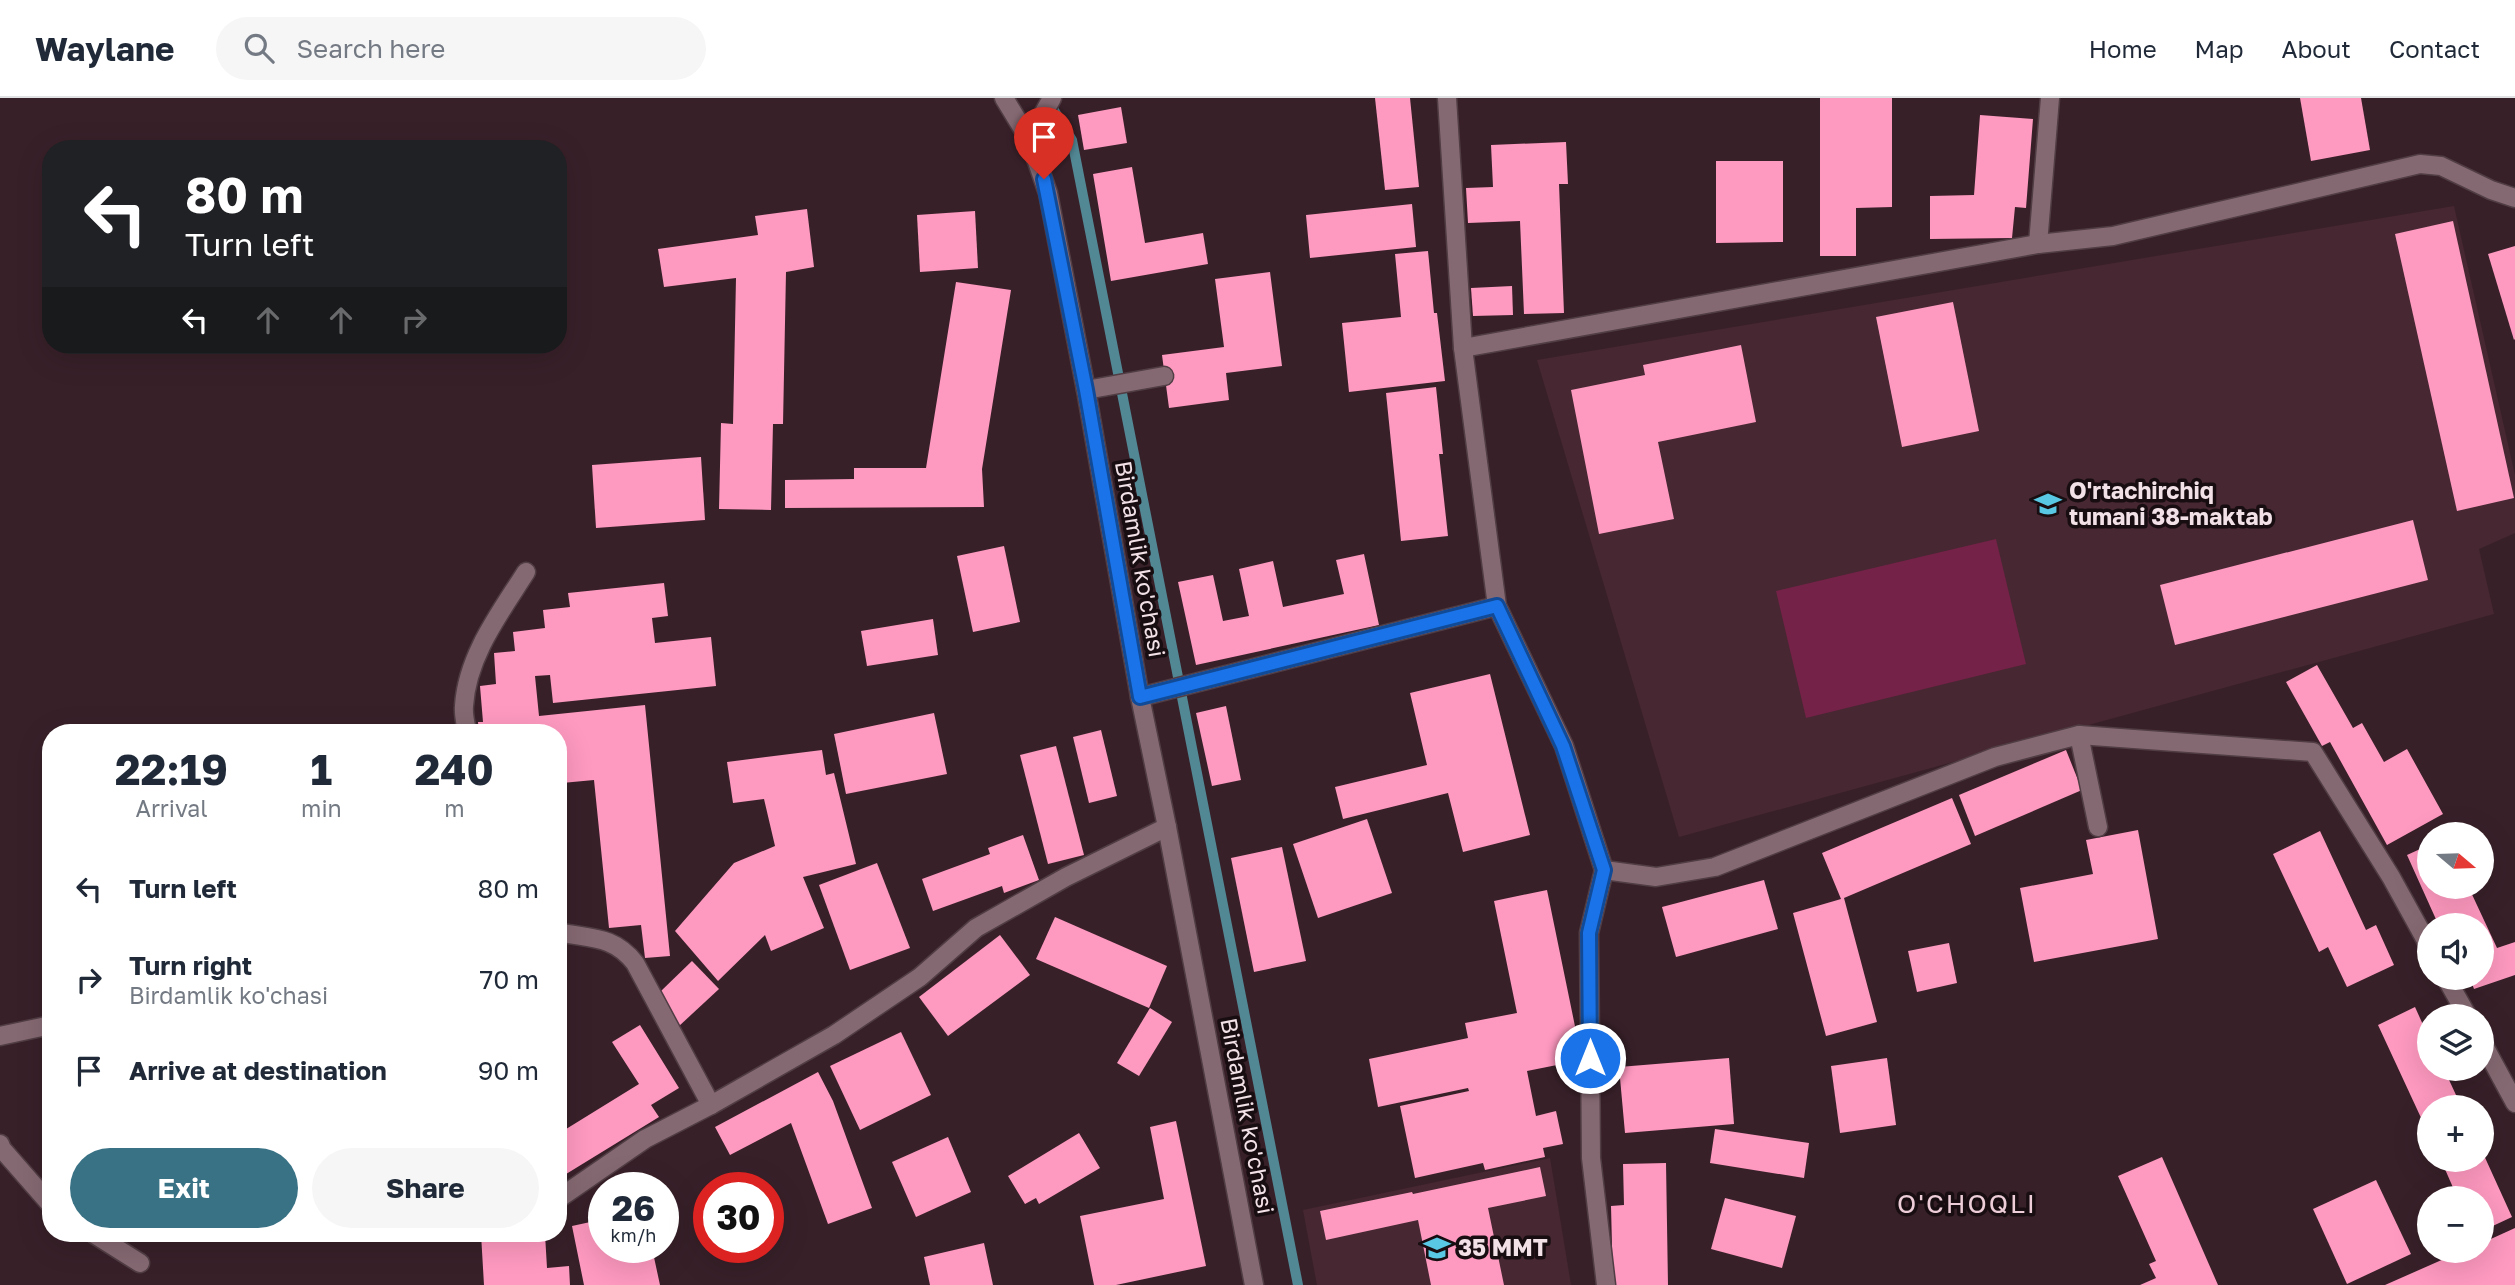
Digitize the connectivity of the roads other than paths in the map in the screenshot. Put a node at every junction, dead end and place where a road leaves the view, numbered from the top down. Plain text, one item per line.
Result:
1 (1004, 98) edge
2 (1052, 98) edge
3 (1447, 98) edge
4 (2050, 98) edge
5 (1029, 139) junction
6 (2515, 198) edge
7 (2038, 244) junction
8 (1463, 348) junction
9 (1164, 376) dead end
10 (1086, 390) junction
11 (526, 572) dead end
12 (1497, 606) junction
13 (1140, 697) junction
14 (466, 724) edge
15 (2079, 735) junction
16 (1167, 827) junction
17 (2098, 827) dead end
18 (1604, 870) junction
19 (2417, 924) edge
20 (567, 934) edge
21 (42, 1027) edge
22 (0, 1036) edge
23 (2494, 1064) edge
24 (2515, 1103) edge
25 (711, 1105) junction
26 (0, 1144) edge
27 (567, 1193) edge
28 (42, 1195) edge
29 (107, 1242) edge
30 (140, 1263) dead end
31 (1254, 1285) edge
32 (1606, 1285) edge

1 - 5 street, Birdamlik ko'chasi
2 - 5 street
3 - 8 street
4 - 7 street
5 - 10 street, Birdamlik ko'chasi
6 - 7 street
7 - 8 street
8 - 12 street
9 - 10 street
10 - 13 street, Birdamlik ko'chasi
11 - 14 street
12 - 13 street
12 - 18 street
13 - 16 street, Birdamlik ko'chasi
15 - 17 street
15 - 18 street
15 - 19 street
16 - 25 street
16 - 31 street, Birdamlik ko'chasi
18 - 32 street
20 - 25 street
21 - 22 street
23 - 24 street
25 - 27 street
26 - 28 street
29 - 30 street

